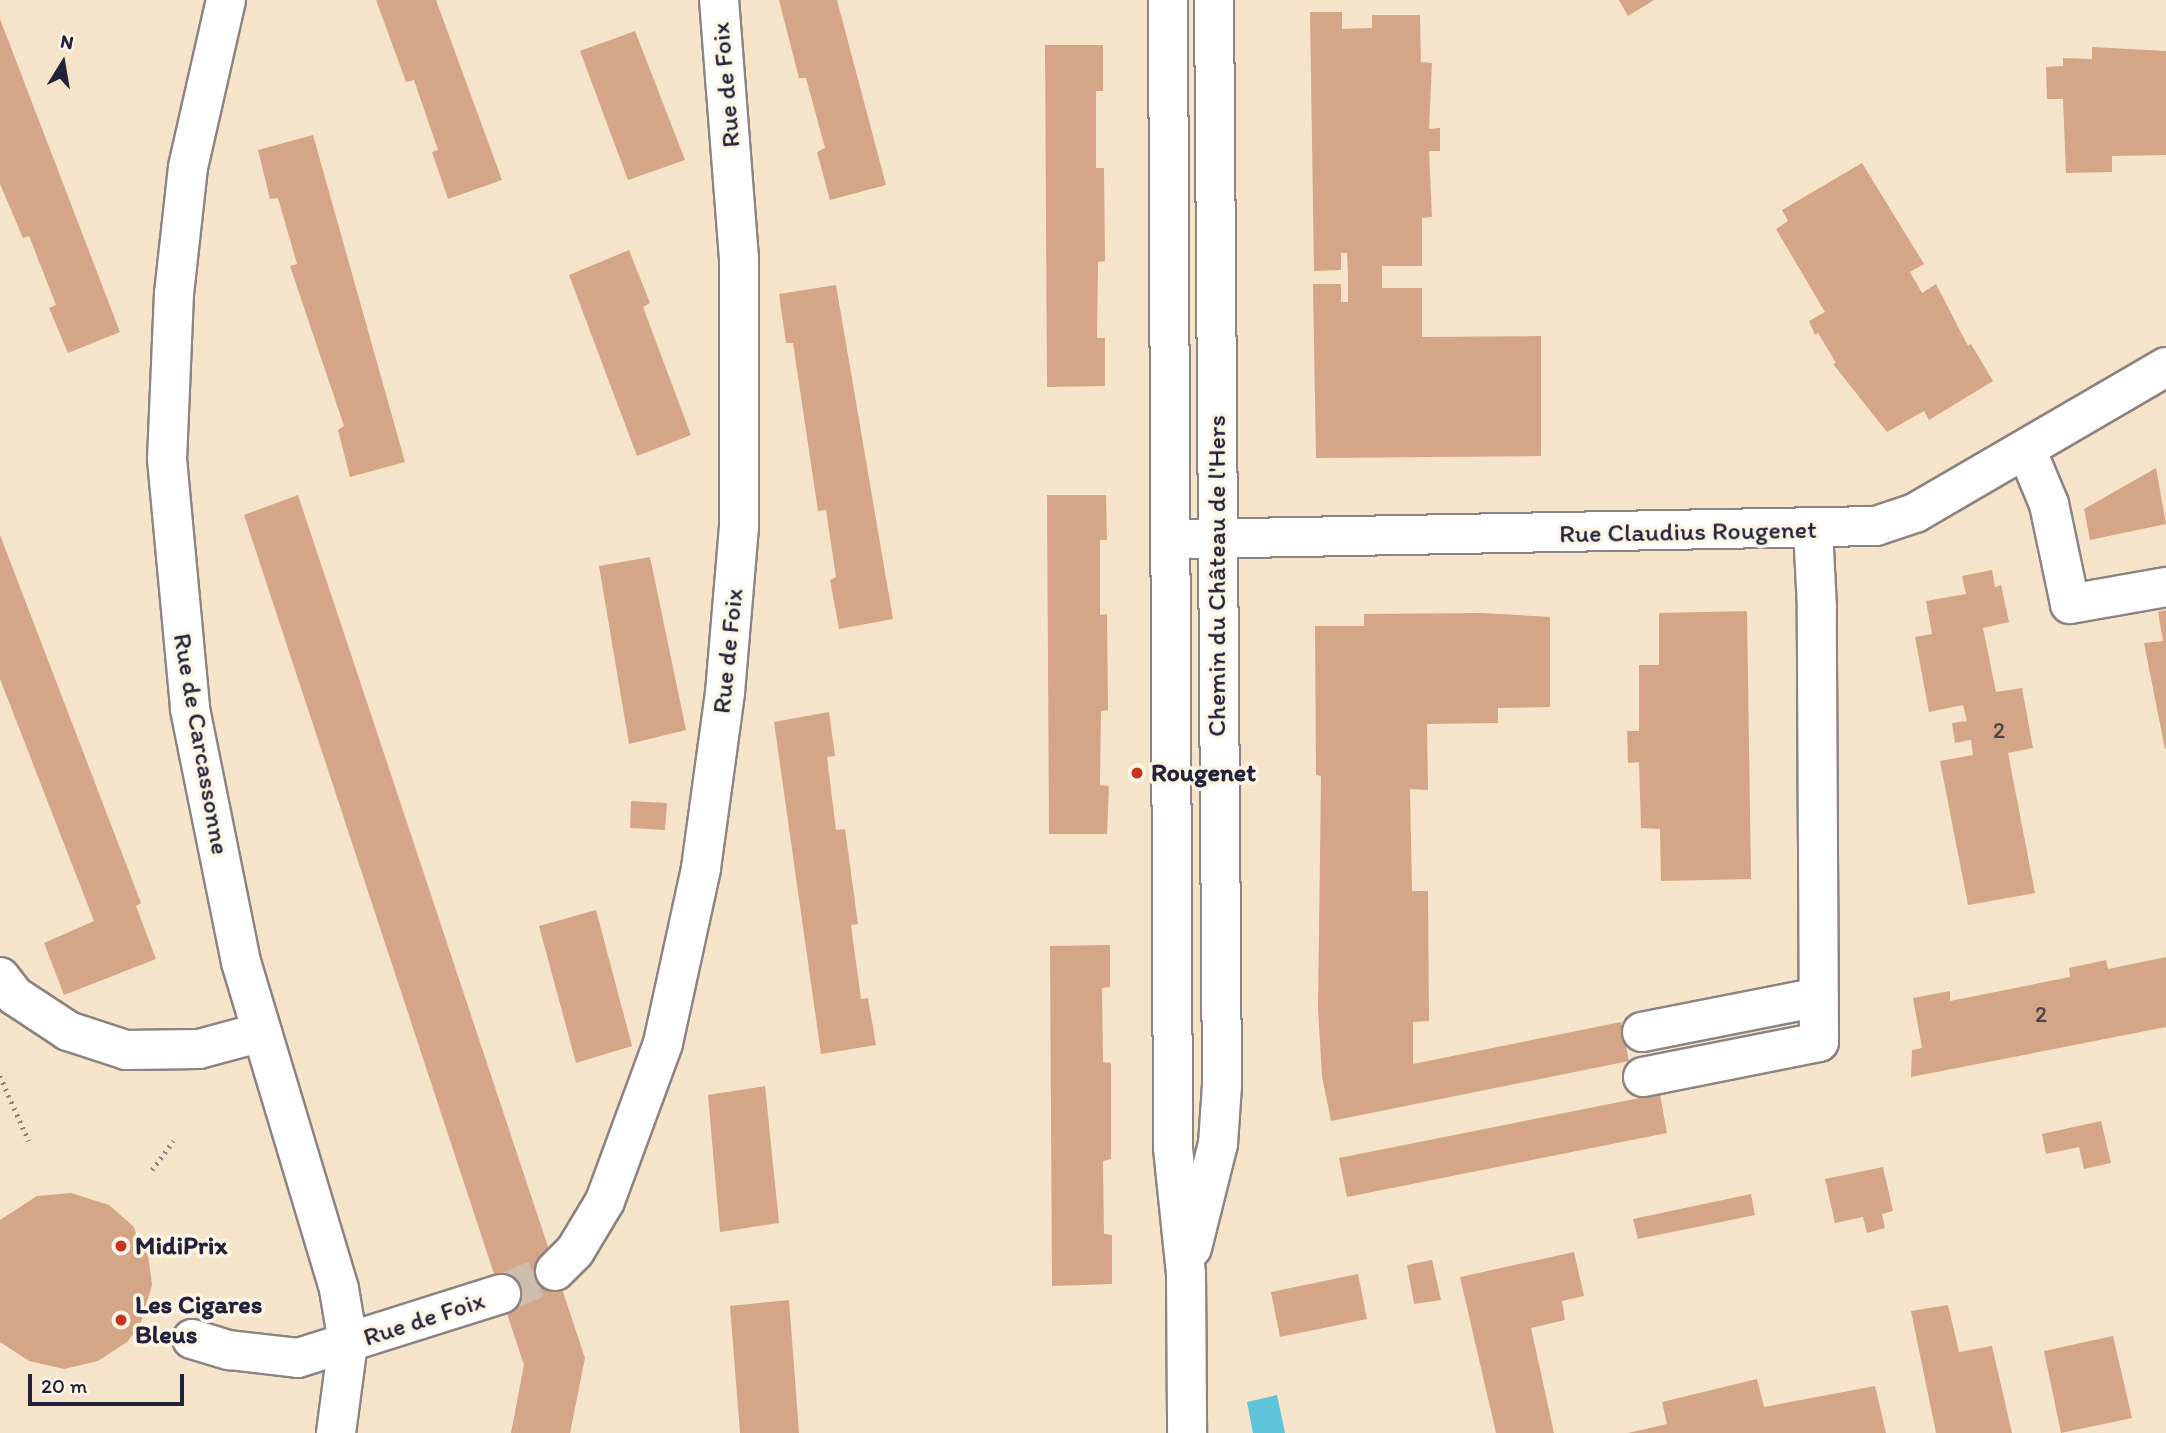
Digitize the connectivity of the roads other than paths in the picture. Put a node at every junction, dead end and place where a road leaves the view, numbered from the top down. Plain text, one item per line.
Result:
1 (226, 0) edge
2 (719, 0) edge
3 (1168, 0) edge
4 (1214, 0) edge
5 (2166, 367) edge
6 (2026, 449) junction
7 (1813, 530) junction
8 (1217, 538) junction
9 (1168, 539) junction
10 (2166, 587) edge
11 (0, 977) edge
12 (1819, 997) junction
13 (262, 1032) junction
14 (1642, 1032) dead end
15 (1643, 1077) dead end
16 (555, 1271) tunnel mouth
17 (1186, 1274) junction
18 (501, 1294) tunnel mouth
19 (192, 1339) dead end
20 (348, 1343) junction
21 (336, 1433) edge
22 (1187, 1433) edge

1 - 13 street, Rue de Carcassonne
2 - 16 street, Rue de Foix
3 - 9 street, Chemin du Château de l'Hers
4 - 8 street, Chemin du Château de l'Hers
5 - 6 street, Rue Claudius Rougenet
6 - 7 street, Rue Claudius Rougenet
6 - 10 street
7 - 8 street, Rue Claudius Rougenet
7 - 12 street
8 - 9 street, Rue Claudius Rougenet
8 - 17 street, Chemin du Château de l'Hers
9 - 17 street, Chemin du Château de l'Hers
11 - 13 street
12 - 14 street
12 - 15 street
13 - 20 street, Rue de Carcassonne
17 - 22 street, Chemin du Château de l'Hers
18 - 20 street, Rue de Foix
19 - 20 street, Rue de Foix
20 - 21 street, Rue de Carcassonne

